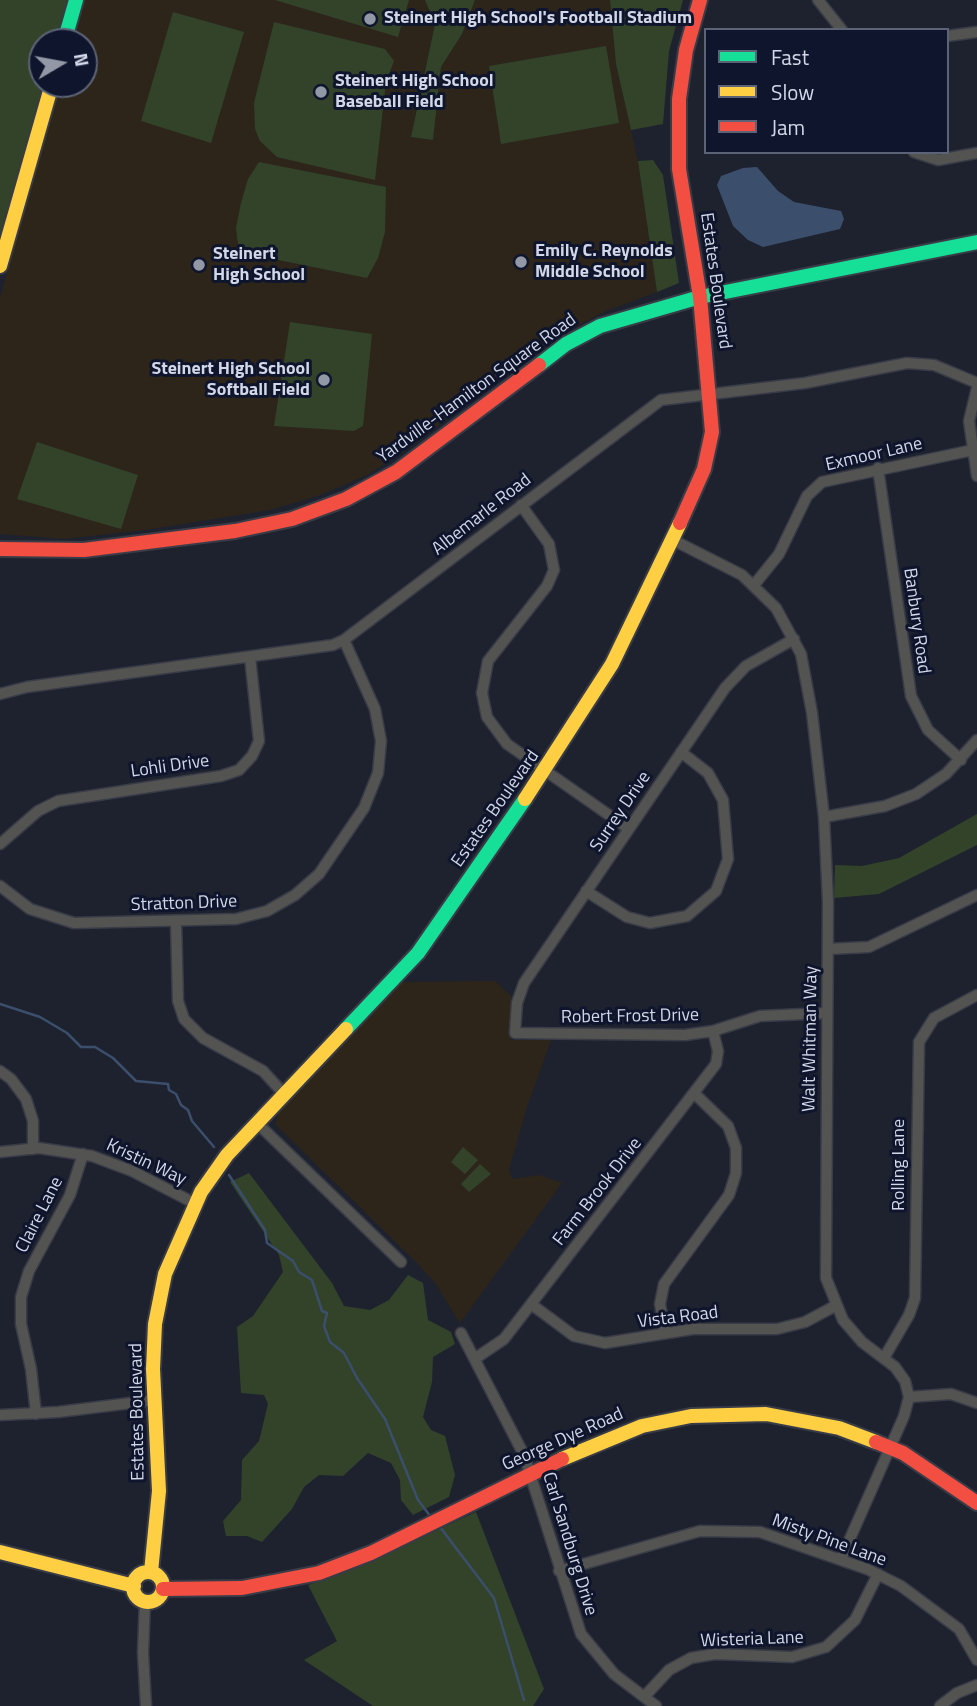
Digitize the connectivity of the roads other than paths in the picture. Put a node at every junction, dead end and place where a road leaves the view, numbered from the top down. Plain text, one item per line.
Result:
1 (76, 0) edge
2 (700, 0) edge
3 (818, 0) edge
4 (68, 28) edge
5 (840, 28) edge
6 (977, 32) edge
7 (949, 36) edge
8 (48, 98) edge
9 (977, 153) edge
10 (920, 154) edge
11 (977, 242) edge
12 (0, 266) edge
13 (700, 297) junction
14 (977, 386) edge
15 (711, 394) junction
16 (973, 450) junction
17 (878, 468) junction
18 (977, 476) edge
19 (521, 505) junction
20 (673, 540) junction
21 (0, 549) edge
22 (754, 585) junction
23 (794, 639) junction
24 (344, 640) junction
25 (250, 656) junction
26 (0, 694) edge
27 (977, 740) edge
28 (681, 752) junction
29 (961, 760) junction
30 (545, 771) junction
31 (824, 817) junction
32 (629, 829) junction
33 (0, 845) edge
34 (0, 886) edge
35 (586, 891) junction
36 (977, 895) edge
37 (176, 921) junction
38 (828, 950) junction
39 (977, 995) edge
40 (827, 1013) junction
41 (713, 1031) junction
42 (515, 1034) joint
43 (0, 1071) edge
44 (694, 1093) junction
45 (284, 1094) junction
46 (257, 1123) junction
47 (33, 1149) junction
48 (0, 1152) edge
49 (83, 1154) junction
50 (194, 1203) junction
51 (401, 1262) dead end
52 (531, 1304) junction
53 (835, 1306) junction
54 (461, 1332) dead end
55 (665, 1333) junction
56 (476, 1358) junction
57 (884, 1358) junction
58 (909, 1397) junction
59 (155, 1400) junction
60 (977, 1403) edge
61 (36, 1414) junction
62 (0, 1415) edge
63 (891, 1447) junction
64 (531, 1474) junction
65 (977, 1503) edge
66 (0, 1552) edge
67 (841, 1559) junction
68 (559, 1570) junction
69 (151, 1572) junction
70 (878, 1574) junction
71 (134, 1586) junction
72 (163, 1589) junction
73 (145, 1601) junction
74 (977, 1660) edge
75 (977, 1685) edge
76 (644, 1697) junction
77 (146, 1706) edge
78 (656, 1706) edge
79 (940, 1706) edge

1 - 4 street
2 - 13 street, Estates Boulevard
3 - 5 street
6 - 7 street
8 - 12 street
9 - 10 street
11 - 13 street, Yardville-Hamilton Square Road
13 - 15 street, Estates Boulevard
13 - 21 street, Yardville-Hamilton Square Road
14 - 15 street, Albemarle Road
14 - 16 street
15 - 19 street, Albemarle Road
15 - 20 street, Estates Boulevard
16 - 17 street, Exmoor Lane
16 - 18 street
17 - 22 street, Exmoor Lane
17 - 29 street, Banbury Road
19 - 24 street, Albemarle Road
19 - 30 street
20 - 22 street, Walt Whitman Way
20 - 30 street, Estates Boulevard
22 - 23 street, Walt Whitman Way
23 - 28 street, Surrey Drive
23 - 31 street, Walt Whitman Way
24 - 25 street, Albemarle Road
24 - 37 street, Stratton Drive
25 - 26 street, Albemarle Road
25 - 33 street, Lohli Drive
27 - 29 street
28 - 32 street, Surrey Drive
28 - 35 street
29 - 31 street
30 - 32 street
30 - 45 street, Estates Boulevard
31 - 38 street, Walt Whitman Way
32 - 35 street, Surrey Drive
34 - 37 street, Stratton Drive
35 - 42 street, Surrey Drive
36 - 38 street
37 - 45 street
38 - 40 street, Walt Whitman Way
39 - 57 street, Rolling Lane
40 - 41 street, Robert Frost Drive
40 - 53 street, Walt Whitman Way
41 - 42 street, Robert Frost Drive
41 - 44 street, Farm Brook Drive
43 - 47 street
44 - 52 street, Farm Brook Drive
44 - 55 street
45 - 46 street, Estates Boulevard
46 - 50 street, Estates Boulevard
46 - 51 street
47 - 48 street, Kristin Way
47 - 49 street, Kristin Way
49 - 50 street, Kristin Way
49 - 61 street, Claire Lane
50 - 59 street, Estates Boulevard
52 - 55 street, Vista Road
52 - 56 street, Farm Brook Drive
53 - 55 street, Vista Road
53 - 57 street, Walt Whitman Way
54 - 56 street, Carl Sandburg Drive
56 - 64 street, Carl Sandburg Drive
57 - 58 street, Walt Whitman Way
58 - 60 street
58 - 63 street
59 - 61 street
59 - 69 street, Estates Boulevard
61 - 62 street
63 - 64 street, George Dye Road
63 - 65 street, George Dye Road
63 - 67 street
64 - 68 street, Carl Sandburg Drive
64 - 72 street, George Dye Road
66 - 71 street
67 - 68 street, Misty Pine Lane
67 - 70 street, Misty Pine Lane
68 - 76 street, Carl Sandburg Drive
69 - 71 street
69 - 72 street
70 - 74 street, Misty Pine Lane
70 - 76 street, Wisteria Lane
71 - 73 street
72 - 73 street
73 - 77 street
75 - 79 street
76 - 78 street, Carl Sandburg Drive

